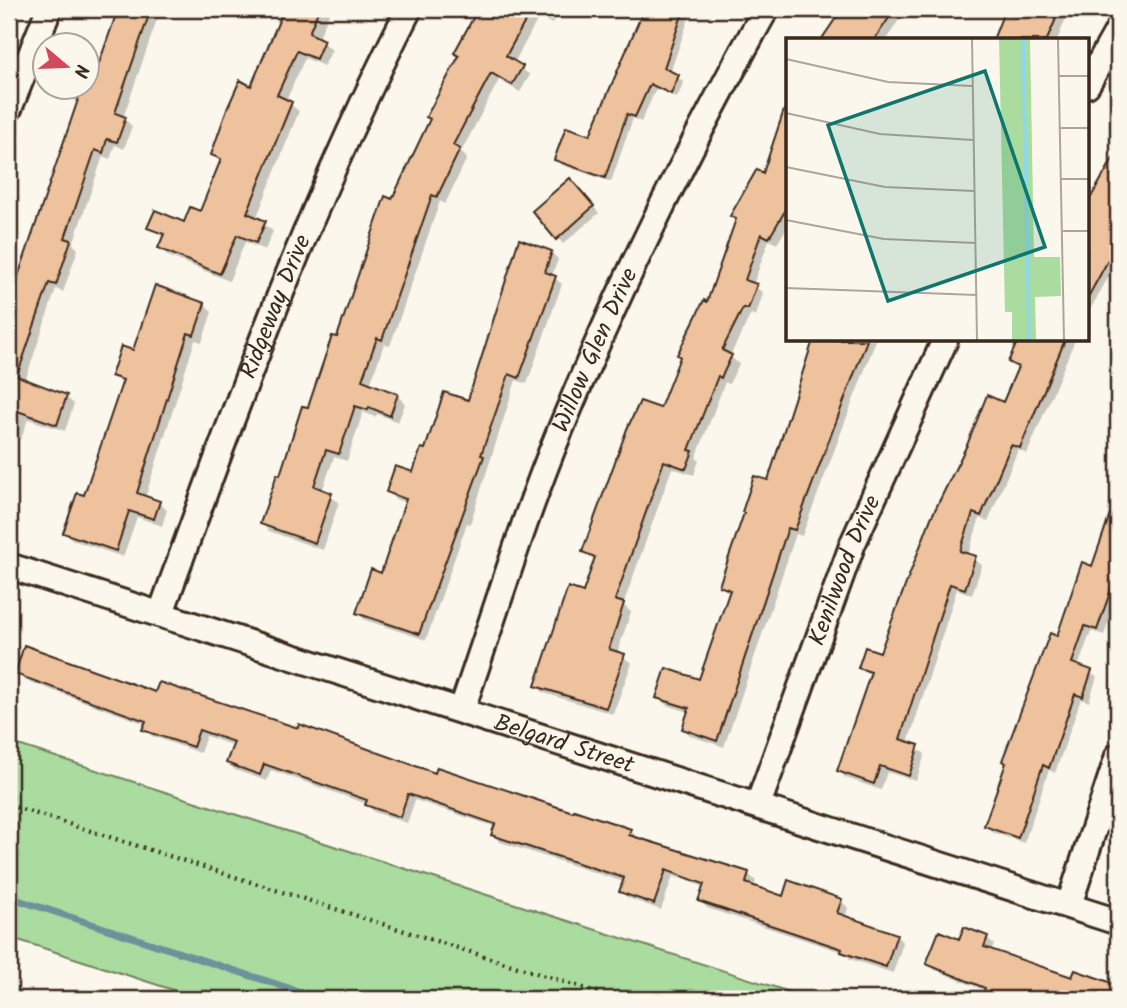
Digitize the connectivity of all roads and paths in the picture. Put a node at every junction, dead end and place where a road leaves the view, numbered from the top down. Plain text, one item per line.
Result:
1 (49, 9) edge
2 (408, 9) edge
3 (766, 9) edge
4 (1118, 30) edge
5 (1088, 83) edge
6 (9, 109) edge
7 (945, 341) edge
8 (9, 566) edge
9 (161, 613) junction
10 (462, 709) junction
11 (1118, 756) edge
12 (9, 805) edge
13 (758, 805) junction
14 (1069, 905) junction
15 (1118, 922) edge
16 (618, 999) edge

1 - 6 street
2 - 9 street, Ridgeway Drive
3 - 10 street, Willow Glen Drive
4 - 5 street
7 - 13 street, Kenilwood Drive
8 - 9 street, Belgard Street
9 - 10 street, Belgard Street
10 - 13 street, Belgard Street
11 - 14 street
12 - 16 path
13 - 14 street, Belgard Street
14 - 15 street, Belgard Street

